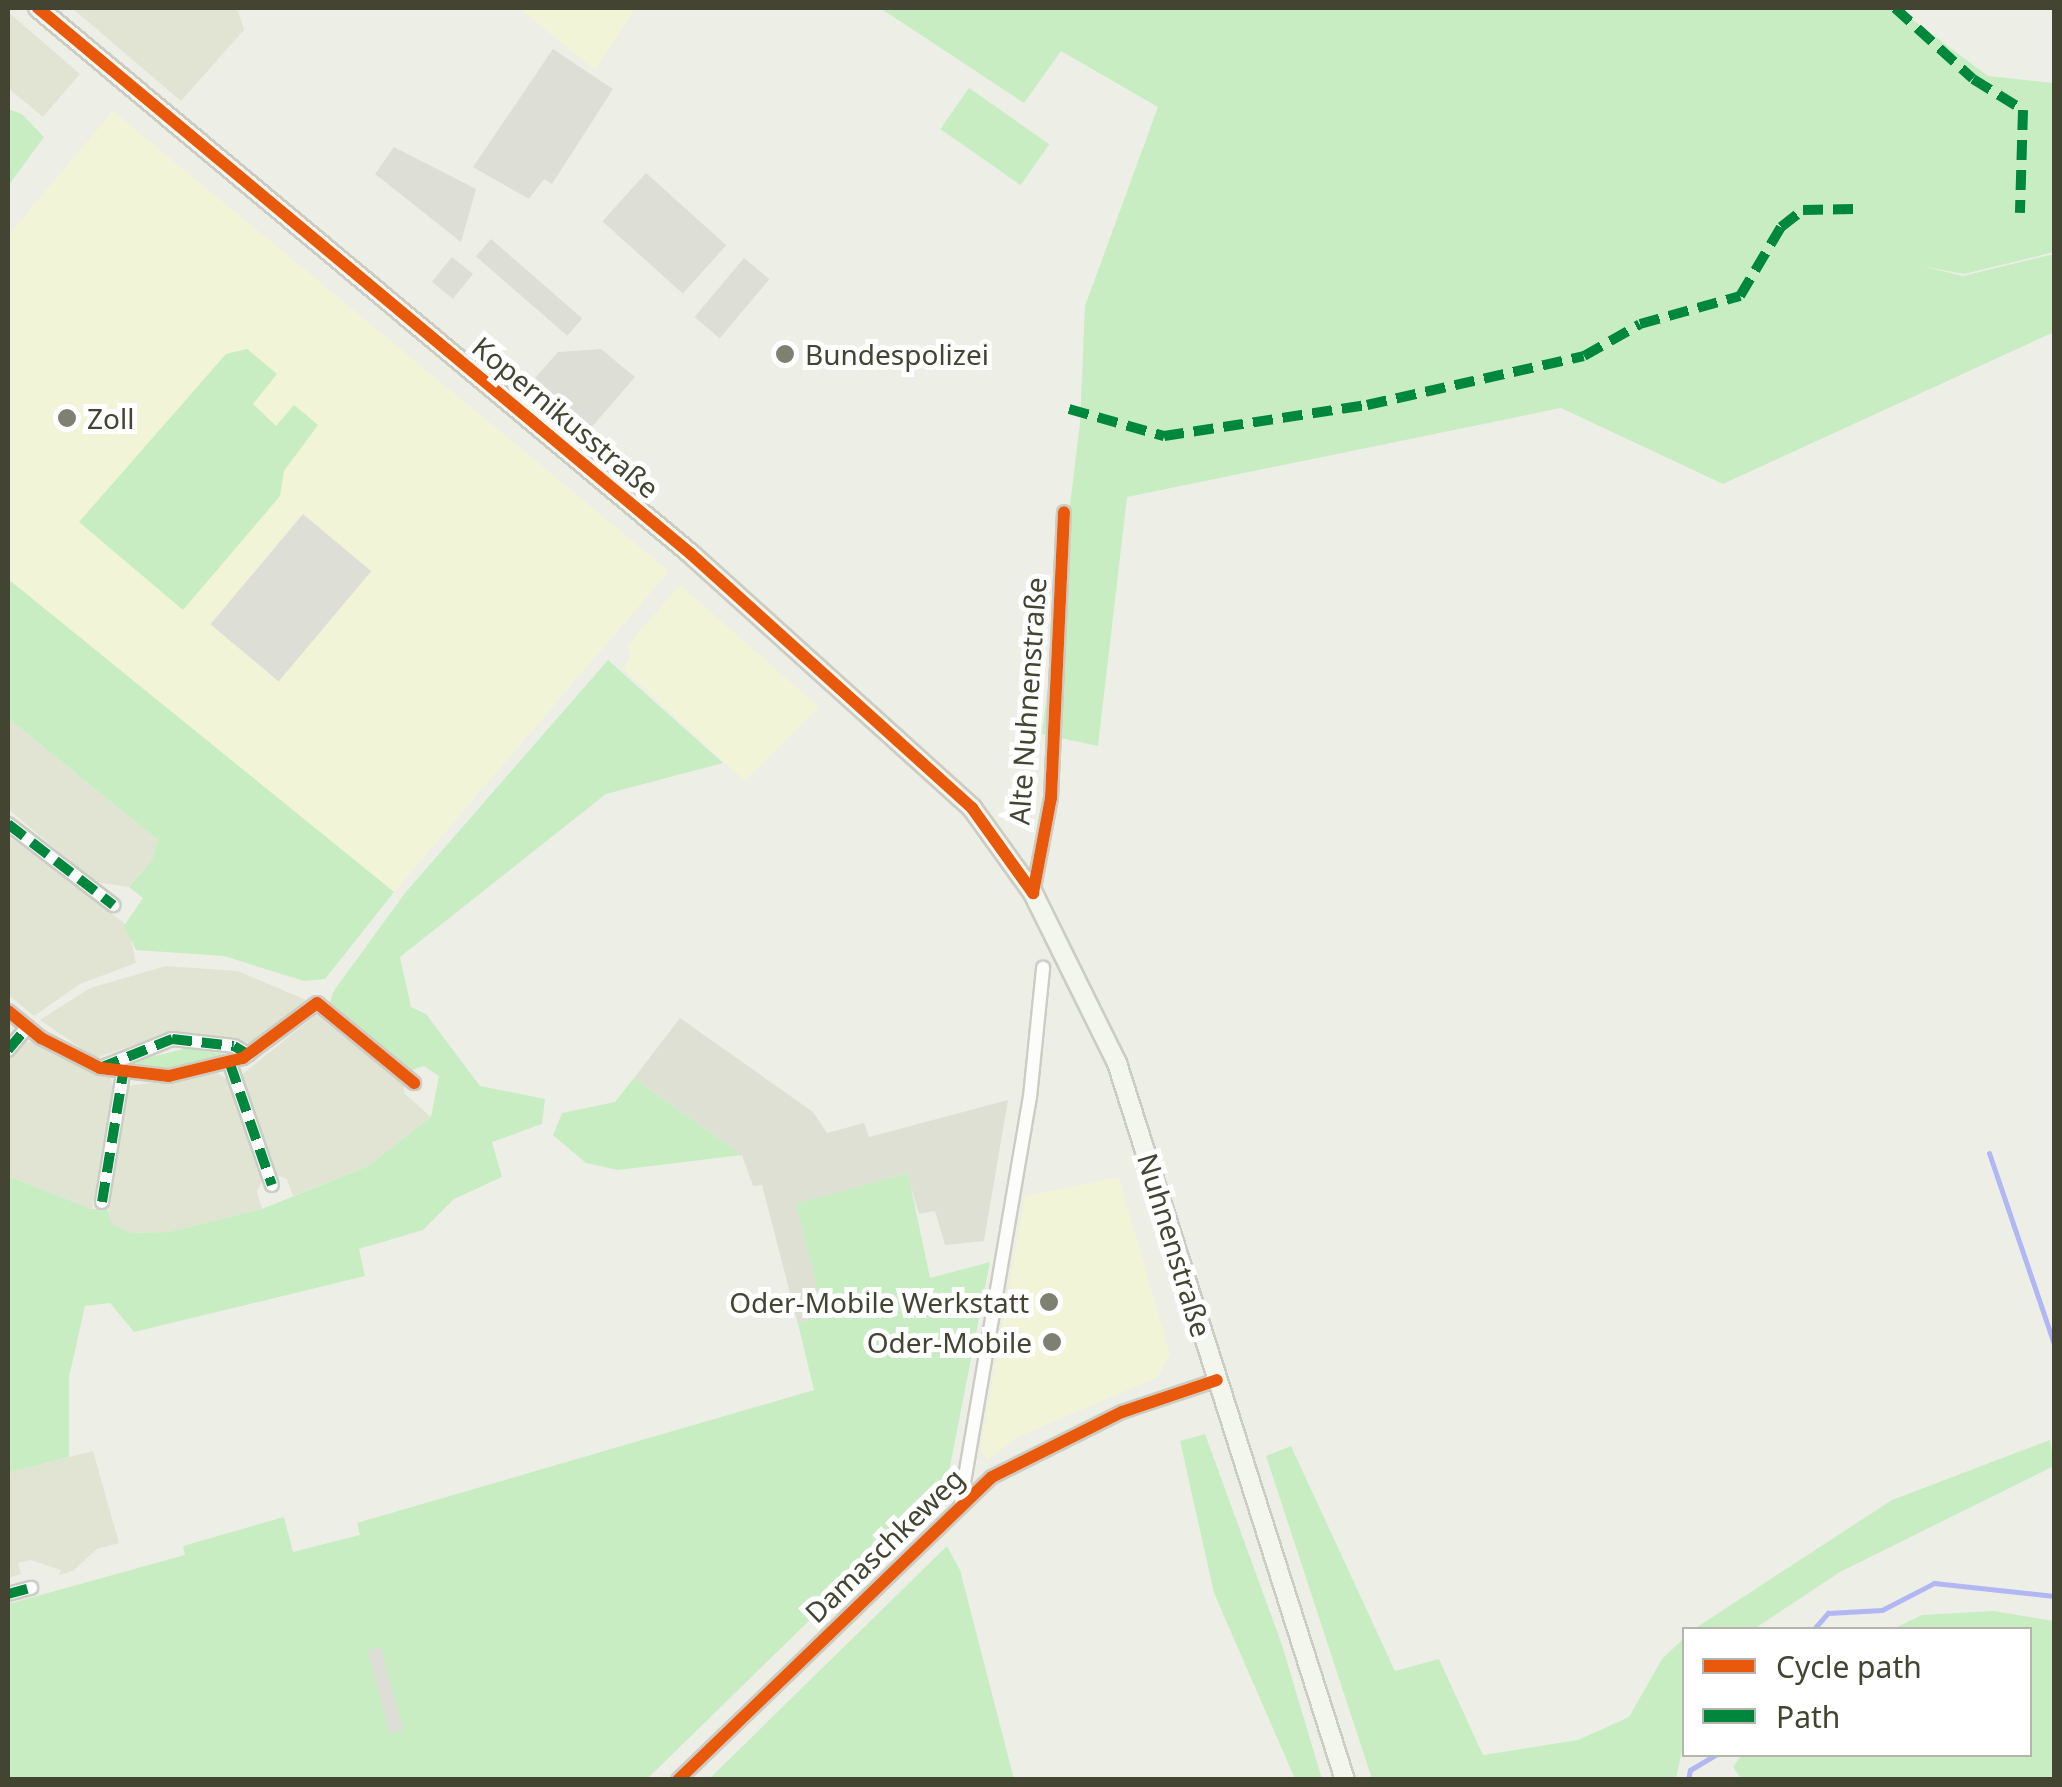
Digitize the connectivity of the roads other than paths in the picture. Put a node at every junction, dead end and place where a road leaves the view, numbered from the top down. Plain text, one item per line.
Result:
1 (38, 8) edge
2 (1064, 512) dead end
3 (8, 824) edge
4 (1033, 893) junction
5 (113, 905) dead end
6 (1043, 968) dead end
7 (8, 1011) edge
8 (27, 1027) junction
9 (8, 1050) edge
10 (249, 1054) junction
11 (230, 1064) junction
12 (100, 1068) junction
13 (123, 1074) junction
14 (414, 1083) dead end
15 (272, 1185) dead end
16 (102, 1202) dead end
17 (1216, 1380) junction
18 (961, 1500) junction
19 (31, 1588) dead end
20 (8, 1594) edge
21 (678, 1780) edge
22 (1345, 1780) edge

1 - 4 main road, Kopernikusstraße
2 - 4 street, Alte Nuhnenstraße
3 - 5 street
4 - 17 main road, Nuhnenstraße
6 - 18 street, Damaschkeweg
7 - 8 street
8 - 9 street
8 - 12 street
10 - 11 street
10 - 12 street
10 - 14 street
11 - 13 street
11 - 15 street
12 - 13 street
13 - 16 street
17 - 18 street, Damaschkeweg
17 - 22 main road, Nuhnenstraße
18 - 21 street, Damaschkeweg
19 - 20 street

